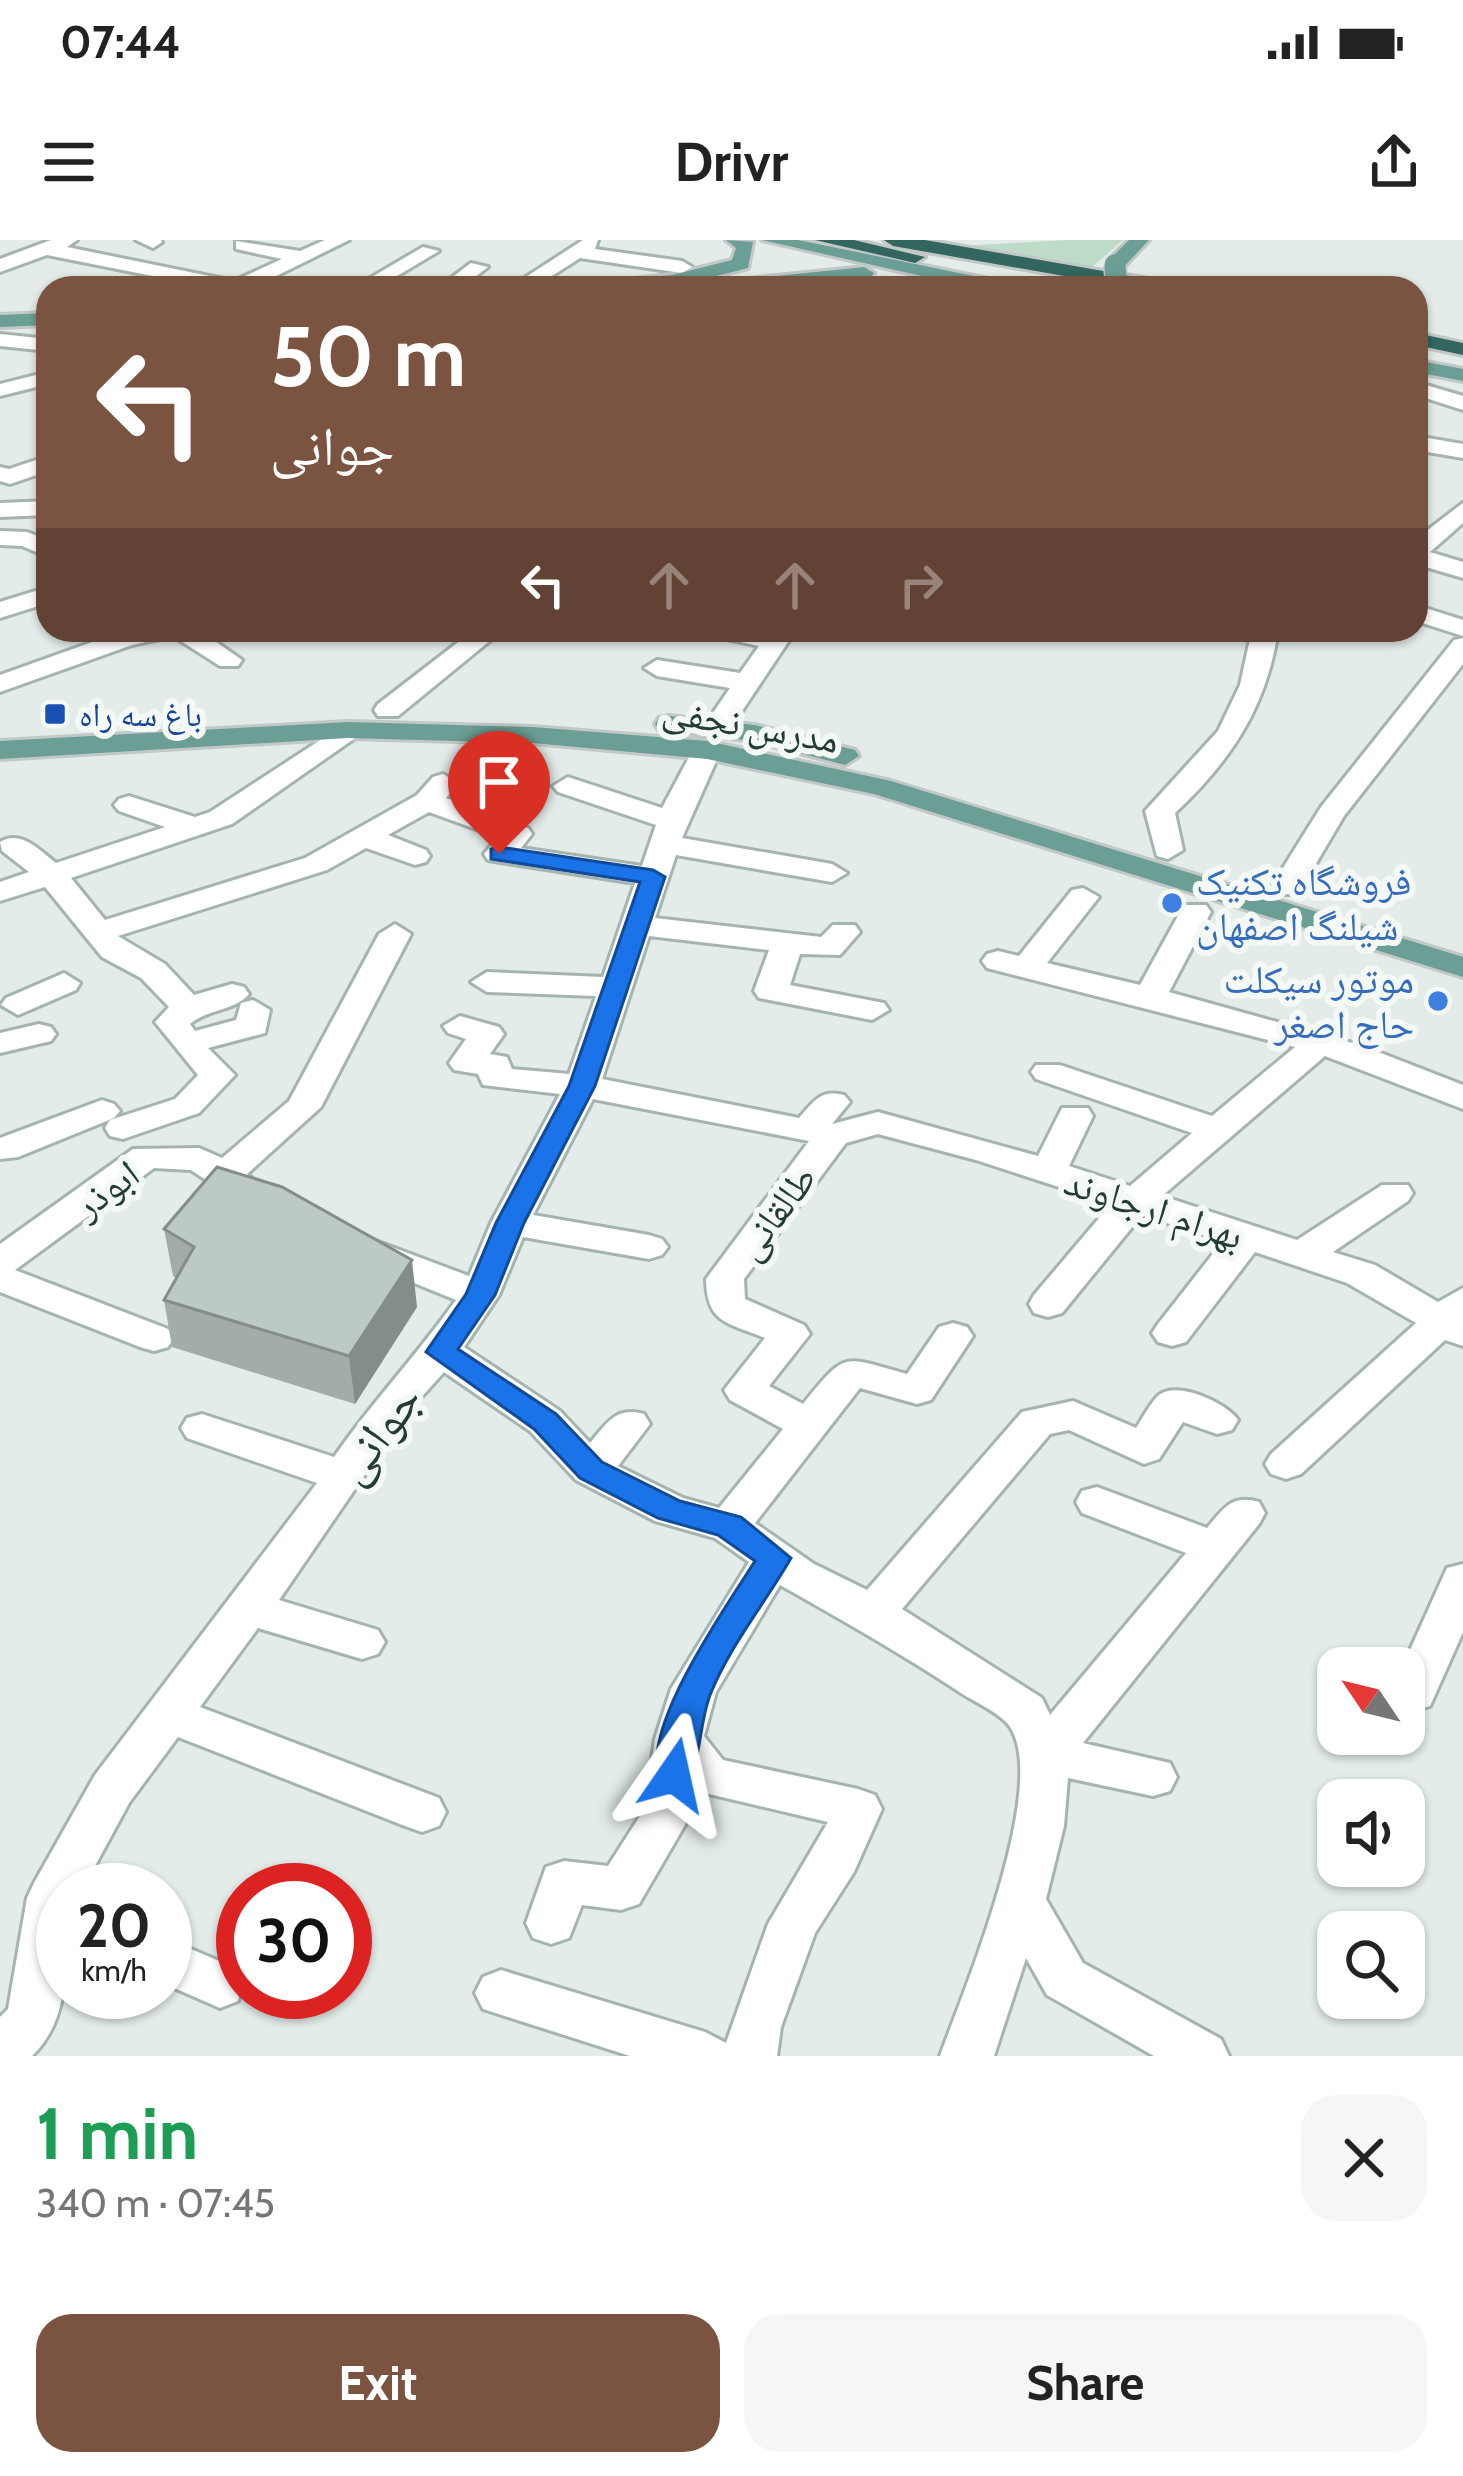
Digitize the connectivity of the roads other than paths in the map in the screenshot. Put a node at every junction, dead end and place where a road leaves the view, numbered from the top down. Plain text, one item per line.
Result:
1 (68, 240) edge
2 (340, 240) edge
3 (636, 240) edge
4 (735, 240) edge
5 (771, 240) edge
6 (824, 240) edge
7 (893, 240) edge
8 (1140, 240) edge
9 (242, 245) dead end
10 (577, 245) edge
11 (48, 249) junction
12 (430, 251) dead end
13 (302, 257) junction
14 (741, 264) junction
15 (1, 265) edge
16 (186, 267) junction
17 (478, 267) dead end
18 (682, 267) dead end
19 (142, 268) junction
20 (912, 270) junction
21 (117, 276) edge
22 (175, 276) edge
23 (210, 276) edge
24 (262, 276) edge
25 (385, 276) edge
26 (465, 276) edge
27 (535, 276) edge
28 (692, 276) edge
29 (804, 276) edge
30 (820, 276) edge
31 (929, 276) edge
32 (1013, 276) edge
33 (1098, 276) edge
34 (1116, 276) edge
35 (36, 308) edge
36 (0, 309) edge
37 (36, 320) edge
38 (0, 321) edge
39 (1428, 331) edge
40 (1463, 338) edge
41 (0, 340) edge
42 (1428, 342) edge
43 (36, 344) edge
44 (1463, 349) edge
45 (1428, 362) edge
46 (1463, 369) edge
47 (36, 376) edge
48 (0, 390) edge
49 (1428, 392) edge
50 (1463, 403) edge
51 (1428, 445) edge
52 (1463, 452) edge
53 (36, 467) edge
54 (0, 474) edge
55 (36, 508) edge
56 (0, 510) edge
57 (1463, 510) edge
58 (1428, 543) edge
59 (36, 547) edge
60 (3, 549) edge
61 (1428, 558) edge
62 (1463, 570) edge
63 (36, 599) edge
64 (0, 610) edge
65 (1428, 617) edge
66 (1463, 628) edge
67 (114, 642) edge
68 (201, 642) edge
69 (475, 642) edge
70 (775, 642) edge
71 (1264, 642) edge
72 (1456, 652) edge
73 (229, 660) dead end
74 (657, 668) dead end
75 (746, 682) junction
76 (0, 684) edge
77 (388, 710) junction
78 (0, 728) edge
79 (348, 730) junction
80 (712, 738) junction
81 (0, 750) edge
82 (568, 787) dead end
83 (129, 805) dead end
84 (196, 827) junction
85 (362, 836) junction
86 (13, 845) dead end
87 (663, 847) junction
88 (1168, 850) junction
89 (415, 856) dead end
90 (832, 872) dead end
91 (50, 873) junction
92 (1287, 887) junction
93 (233, 890) junction
94 (0, 892) edge
95 (1083, 897) dead end
96 (1195, 912) dead end
97 (262, 915) dead end
98 (638, 925) junction
99 (98, 932) junction
100 (844, 932) dead end
101 (394, 934) dead end
102 (788, 943) junction
103 (1456, 952) edge
104 (64, 983) dead end
105 (617, 987) junction
106 (497, 989) dead end
107 (1149, 1000) junction
108 (17, 1005) dead end
109 (188, 1008) junction
110 (872, 1010) dead end
111 (460, 1026) dead end
112 (39, 1034) dead end
113 (0, 1043) edge
114 (187, 1043) junction
115 (1319, 1044) junction
116 (1048, 1072) dead end
117 (582, 1086) junction
118 (1463, 1098) edge
119 (1076, 1116) dead end
120 (824, 1122) junction
121 (1217, 1130) junction
122 (5, 1149) dead end
123 (1048, 1172) junction
124 (222, 1176) junction
125 (1395, 1192) dead end
126 (1132, 1202) junction
127 (293, 1215) edge
128 (510, 1223) junction
129 (343, 1238) edge
130 (1245, 1239) junction
131 (649, 1247) dead end
132 (1300, 1256) junction
133 (0, 1262) edge
134 (0, 1277) edge
135 (480, 1295) junction
136 (1048, 1304) dead end
137 (1456, 1319) edge
138 (1172, 1333) dead end
139 (953, 1336) dead end
140 (154, 1338) dead end
141 (441, 1352) junction
142 (1217, 1420) dead end
143 (629, 1424) dead end
144 (809, 1425) junction
145 (202, 1428) dead end
146 (1286, 1464) dead end
147 (591, 1470) junction
148 (344, 1476) junction
149 (1097, 1502) dead end
150 (729, 1526) junction
151 (774, 1558) junction
152 (1463, 1580) edge
153 (248, 1608) junction
154 (873, 1613) junction
155 (362, 1642) dead end
156 (1425, 1668) edge
157 (168, 1714) junction
158 (679, 1739) junction
159 (1046, 1754) junction
160 (1154, 1777) dead end
161 (422, 1812) dead end
162 (71, 1863) edge
163 (1020, 1900) junction
164 (551, 1923) dead end
165 (501, 1993) dead end
166 (36, 2011) edge
167 (0, 2052) edge
168 (705, 2056) edge
169 (750, 2056) edge
170 (967, 2056) edge
171 (1202, 2056) edge

1 - 11 street
2 - 13 street
3 - 10 street
4 - 14 main road
5 - 20 main road
6 - 32 highway
7 - 33 highway
8 - 34 main road, bridge
9 - 13 street
10 - 18 street
10 - 27 street
11 - 15 street
11 - 19 street
12 - 25 street
13 - 24 street
14 - 28 main road
14 - 29 main road
16 - 19 street
16 - 22 street
16 - 23 street
17 - 26 street
19 - 21 street
20 - 30 main road
20 - 31 main road
35 - 36 main road
37 - 38 main road
39 - 40 highway
41 - 43 street
42 - 44 highway
45 - 46 main road
47 - 48 street
49 - 50 street
51 - 52 street
53 - 54 street
55 - 56 street
57 - 58 street
59 - 60 street
61 - 62 street
63 - 64 street
65 - 66 street
67 - 76 street
68 - 73 street
69 - 77 street
70 - 75 street
71 - 88 street
72 - 92 street
74 - 75 street
75 - 80 street
77 - 78 main road, مدرس نجفی
77 - 80 main road, مدرس نجفی
79 - 80 main road, مدرس نجفی
79 - 81 main road, مدرس نجفی
79 - 84 street
80 - 87 street
80 - 88 main road, مدرس نجفی
80 - 103 main road, مدرس نجفی
82 - 87 street
83 - 84 street
84 - 91 street
85 - 87 street
85 - 89 street
85 - 93 street
86 - 91 street
87 - 90 street
87 - 98 street
88 - 92 main road, مدرس نجفی
91 - 94 street
91 - 99 street
92 - 103 main road, مدرس نجفی
93 - 97 street
93 - 99 street
95 - 107 street
96 - 107 street
98 - 102 street
98 - 105 street
99 - 109 street
100 - 102 street
101 - 124 street
102 - 110 street
104 - 108 street
105 - 106 street
105 - 117 street
107 - 115 street
109 - 114 street
109 - 114 street
111 - 117 street, بهرام ارجاوند
112 - 113 street
114 - 122 street
115 - 118 street
115 - 121 street
116 - 121 street
117 - 120 street, بهرام ارجاوند
117 - 128 street
119 - 123 street
120 - 123 street, بهرام ارجاوند
120 - 144 street, طالقانی
121 - 126 street
123 - 126 street, بهرام ارجاوند
124 - 127 street, ابوذر
124 - 133 street, ابوذر
125 - 132 street
126 - 130 street, بهرام ارجاوند
126 - 136 street
128 - 131 street
128 - 135 street
129 - 135 street
130 - 132 street, بهرام ارجاوند
130 - 138 street
132 - 137 street, بهرام ارجاوند
134 - 140 street
135 - 141 street
137 - 146 street
139 - 144 street
141 - 147 street, جوانی
141 - 148 street, جوانی
142 - 154 street
143 - 147 street
144 - 150 street
145 - 148 street
147 - 150 street, جوانی
148 - 153 street, جوانی
149 - 159 street
150 - 151 street, جوانی
151 - 154 street, جوانی
151 - 158 street
152 - 156 street
153 - 155 street
153 - 157 street, جوانی
154 - 159 street, جوانی
157 - 161 street
157 - 162 street, جوانی
158 - 164 street
158 - 169 street
159 - 160 street
159 - 163 street
163 - 170 street
163 - 171 street
165 - 168 street
166 - 167 street, جوانی

